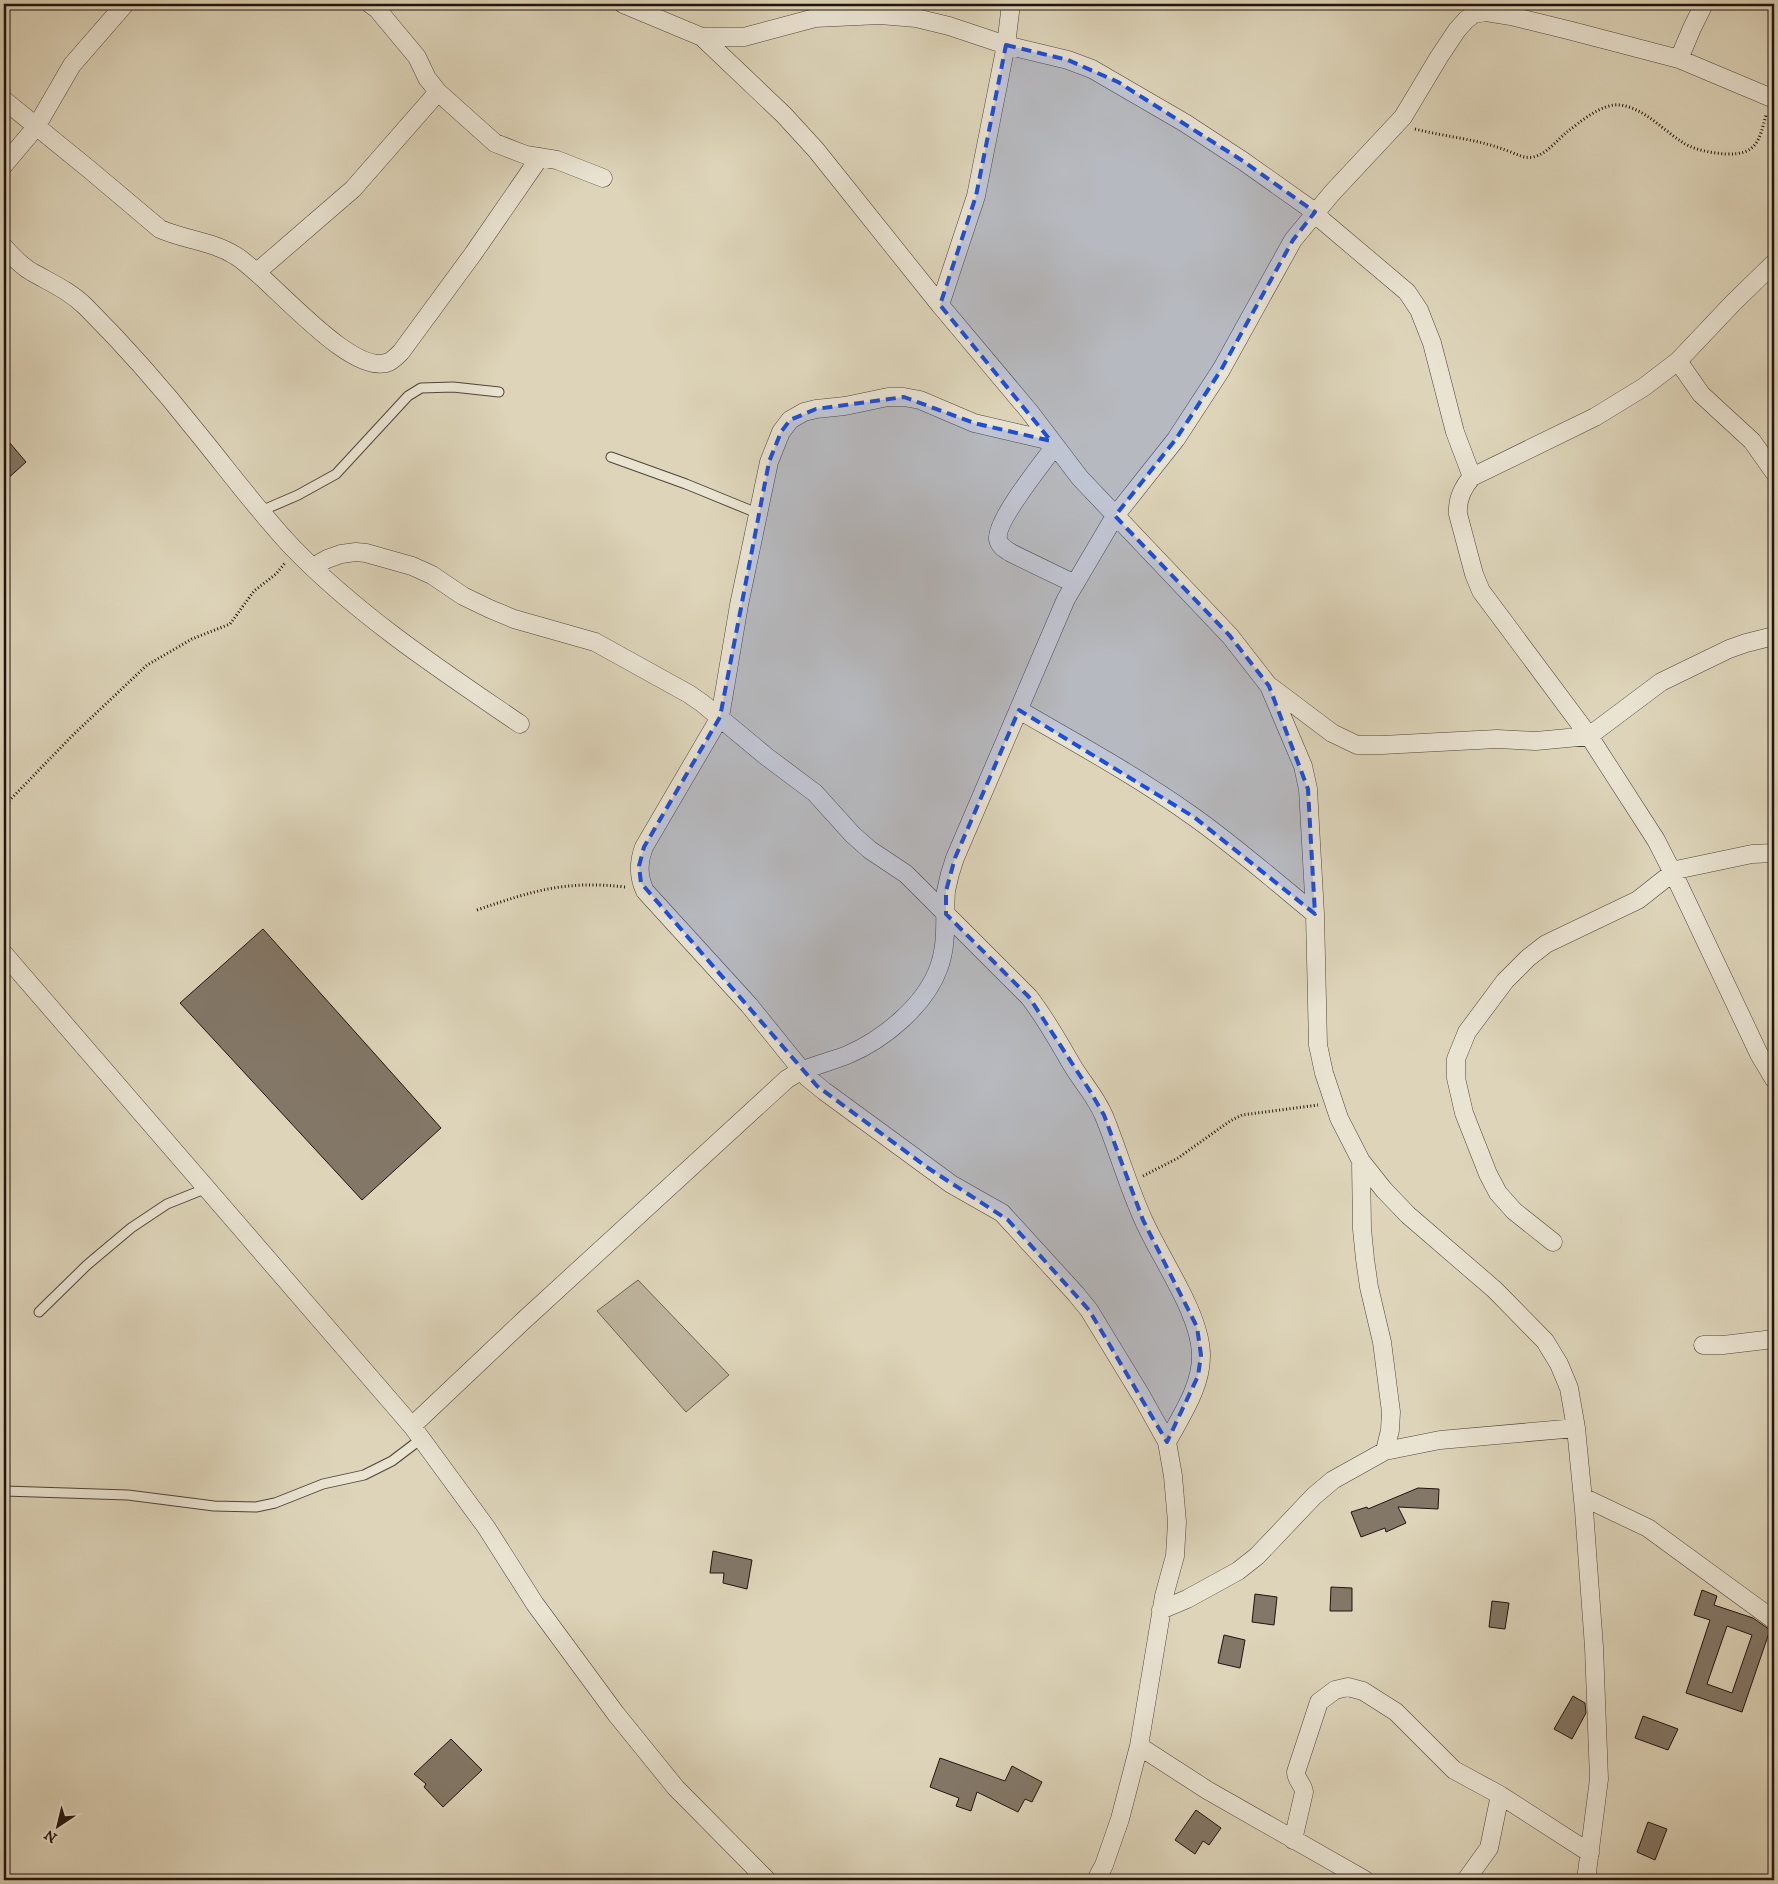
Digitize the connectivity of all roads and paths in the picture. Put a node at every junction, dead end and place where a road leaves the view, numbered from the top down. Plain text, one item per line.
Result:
1 (125, 4) edge
2 (370, 4) edge
3 (623, 4) edge
4 (1012, 4) edge
5 (1704, 4) edge
6 (1468, 7) edge
7 (702, 37) junction
8 (1006, 44) junction
9 (1679, 59) junction
10 (438, 92) junction
11 (1772, 98) edge
12 (4, 100) edge
13 (1396, 124) junction
14 (36, 127) junction
15 (540, 157) junction
16 (4, 165) edge
17 (603, 178) dead end
18 (1315, 212) junction
19 (4, 247) edge
20 (1774, 263) edge
21 (257, 272) junction
22 (940, 305) junction
23 (1678, 361) junction
24 (499, 392) dead end
25 (1053, 444) junction
26 (612, 457) dead end
27 (1774, 472) edge
28 (1472, 477) junction
29 (261, 511) junction
30 (757, 513) junction
31 (1115, 516) junction
32 (293, 547) junction
33 (313, 567) junction
34 (1075, 584) junction
35 (1774, 636) edge
36 (1269, 686) junction
37 (1019, 710) junction
38 (720, 717) junction
39 (520, 724) dead end
40 (1589, 736) junction
41 (4, 806) edge
42 (1774, 853) edge
43 (1672, 872) junction
44 (645, 891) junction
45 (477, 910) dead end
46 (946, 914) junction
47 (1315, 914) junction
48 (4, 954) edge
49 (802, 1070) junction
50 (1774, 1079) edge
51 (1333, 1100) junction
52 (1361, 1161) junction
53 (1128, 1180) junction
54 (207, 1188) junction
55 (1553, 1242) dead end
56 (39, 1312) dead end
57 (1774, 1339) edge
58 (1703, 1345) dead end
59 (1576, 1428) junction
60 (416, 1433) junction
61 (1166, 1442) junction
62 (1385, 1451) junction
63 (4, 1491) edge
64 (1583, 1497) junction
65 (1161, 1610) junction
66 (1774, 1620) edge
67 (1140, 1746) junction
68 (1500, 1795) junction
69 (1293, 1840) junction
70 (1590, 1853) junction
71 (768, 1880) edge
72 (1096, 1880) edge
73 (1365, 1880) edge
74 (1466, 1880) edge
75 (1586, 1880) edge

1 - 14 street
2 - 10 street
3 - 7 street
4 - 8 street
5 - 9 street
6 - 9 street
6 - 13 street
7 - 8 street
7 - 22 street
8 - 18 street
8 - 22 street
9 - 11 street
10 - 15 street
10 - 21 street
11 - 13 path
12 - 14 street
13 - 18 street
14 - 16 street
14 - 21 street
15 - 17 street
15 - 21 street
18 - 28 street
18 - 31 street
19 - 29 street
20 - 23 street
22 - 25 street
23 - 27 street
23 - 28 street
24 - 29 lane
25 - 30 street
25 - 31 street
25 - 34 street
26 - 30 lane
28 - 40 street
29 - 32 street
30 - 38 street
31 - 34 street
31 - 36 street
32 - 33 street
32 - 41 path
33 - 38 street
33 - 39 street
34 - 37 street
35 - 40 street
36 - 40 street
36 - 47 street
37 - 46 street
37 - 47 street
38 - 44 street
38 - 46 street
40 - 43 street
42 - 43 street
43 - 50 street
43 - 55 street
44 - 45 path
44 - 49 street
46 - 49 street
46 - 53 street
47 - 51 street
48 - 54 street
49 - 60 street
49 - 61 street
51 - 52 street
51 - 53 path
52 - 59 street
52 - 62 street
53 - 61 street
54 - 56 lane
54 - 60 street
57 - 58 street
59 - 62 street
59 - 64 street
60 - 63 lane
60 - 71 street
61 - 65 street
62 - 65 street
64 - 66 street
64 - 70 street
65 - 67 street
67 - 69 street
67 - 72 street
68 - 69 street
68 - 70 street
68 - 74 street
69 - 73 street
70 - 75 street

